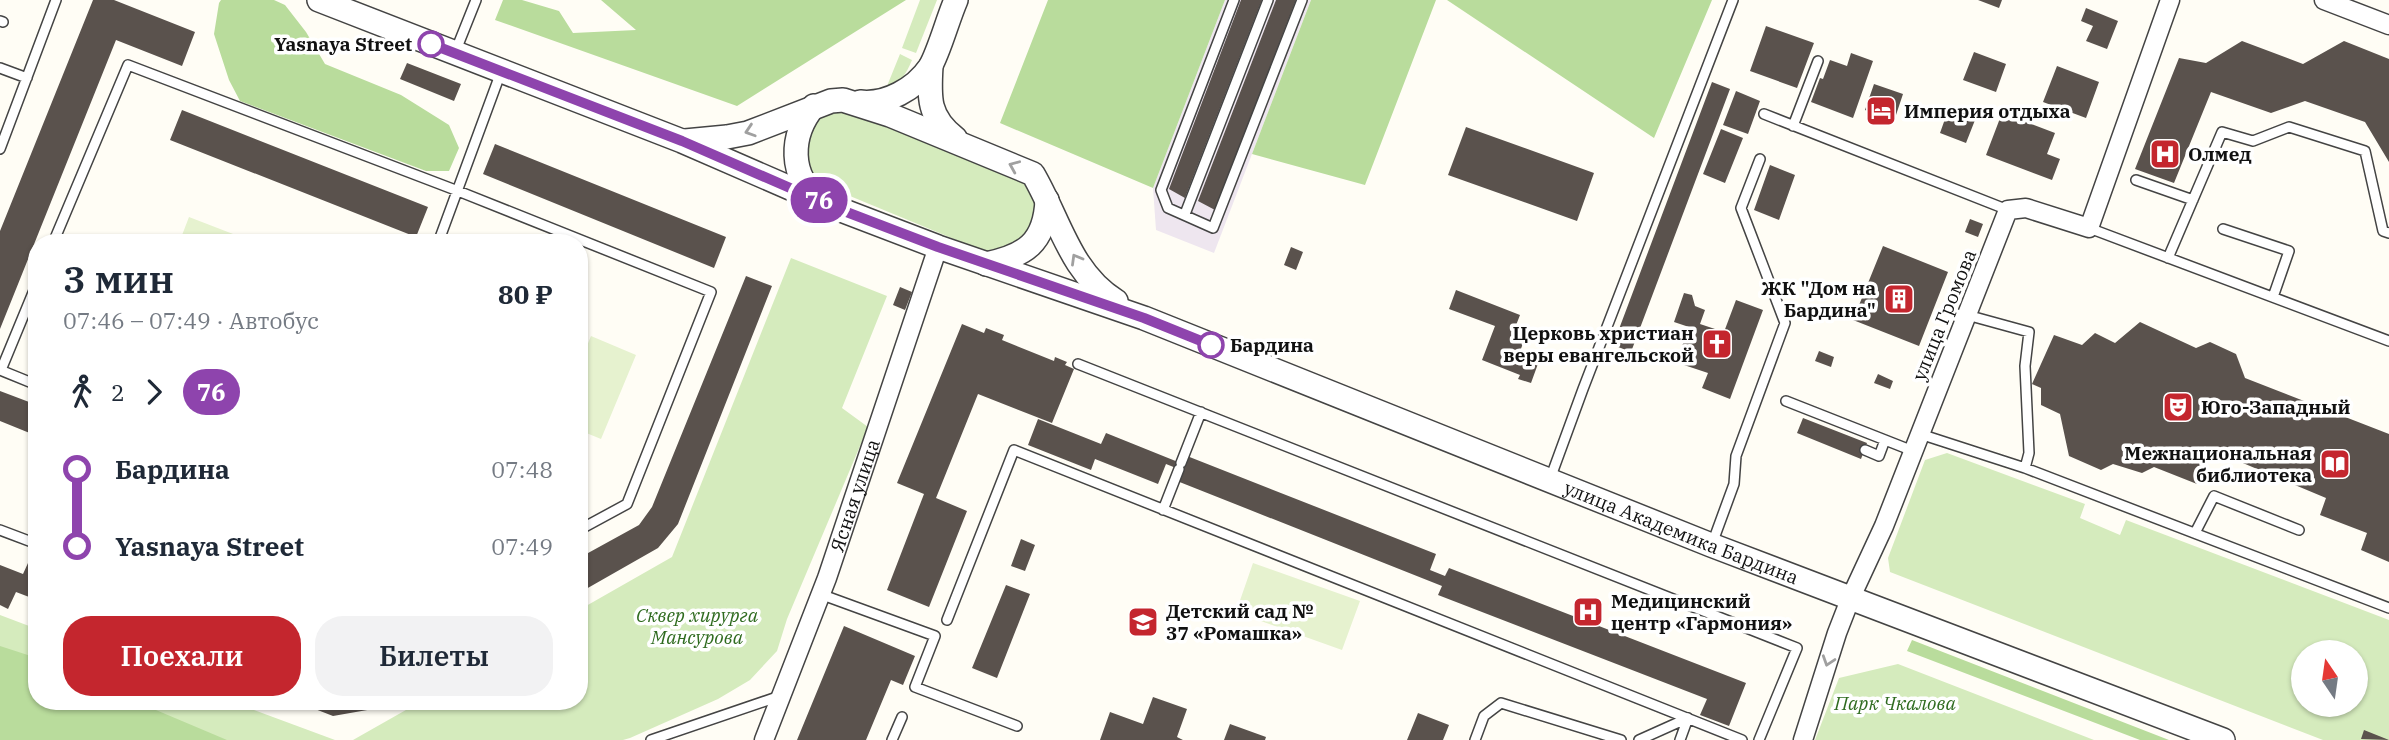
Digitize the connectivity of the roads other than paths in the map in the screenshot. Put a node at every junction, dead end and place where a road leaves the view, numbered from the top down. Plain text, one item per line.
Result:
1 (56, 0) edge
2 (319, 0) edge
3 (476, 0) edge
4 (956, 0) edge
5 (1234, 0) edge
6 (1268, 0) edge
7 (1302, 0) edge
8 (1733, 0) edge
9 (2170, 0) edge
10 (2324, 0) edge
11 (2389, 25) edge
12 (454, 53) junction
13 (1818, 61) dead end
14 (930, 66) junction
15 (0, 68) edge
16 (501, 72) junction
17 (27, 78) junction
18 (843, 100) junction
19 (814, 106) junction
20 (1764, 114) dead end
21 (1793, 125) junction
22 (682, 141) junction
23 (967, 147) junction
24 (0, 149) edge
25 (1760, 159) dead end
26 (2136, 180) dead end
27 (458, 191) junction
28 (1047, 200) junction
29 (2193, 200) junction
30 (826, 204) junction
31 (2008, 210) junction
32 (1185, 214) junction
33 (2089, 228) junction
34 (2222, 229) dead end
35 (2389, 233) edge
36 (57, 234) edge
37 (441, 234) edge
38 (566, 234) edge
39 (588, 243) edge
40 (938, 247) junction
41 (2168, 258) junction
42 (986, 264) junction
43 (2273, 298) junction
44 (28, 304) edge
45 (1967, 314) junction
46 (1144, 318) junction
47 (2389, 341) edge
48 (1078, 364) dead end
49 (0, 370) edge
50 (28, 381) edge
51 (1786, 401) dead end
52 (1201, 412) junction
53 (1920, 434) junction
54 (1885, 440) junction
55 (1865, 450) dead end
56 (1913, 451) junction
57 (2025, 468) junction
58 (1550, 480) junction
59 (1163, 510) junction
60 (588, 525) edge
61 (0, 530) edge
62 (2300, 530) dead end
63 (2195, 533) junction
64 (28, 541) edge
65 (1711, 545) junction
66 (820, 594) junction
67 (1851, 597) junction
68 (2389, 608) edge
69 (947, 620) dead end
70 (780, 696) junction
71 (902, 717) dead end
72 (1688, 719) junction
73 (1017, 726) dead end
74 (651, 740) edge
75 (764, 740) edge
76 (892, 740) edge
77 (1475, 740) edge
78 (1621, 740) edge
79 (1639, 740) edge
80 (1680, 740) edge
81 (1742, 740) edge
82 (1759, 740) edge
83 (1803, 740) edge
84 (2223, 740) edge

1 - 17 lane
2 - 12 street, улица Академика Бардина
3 - 12 lane
4 - 14 street
5 - 32 lane
6 - 32 lane
7 - 32 lane
8 - 58 lane
9 - 33 street
10 - 11 street
12 - 16 street, улица Академика Бардина
13 - 21 lane
14 - 18 street
14 - 23 street
15 - 17 lane
16 - 22 street, улица Академика Бардина
16 - 27 lane
17 - 24 lane
18 - 19 street, улица Академика Бардина
18 - 23 street, улица Академика Бардина
19 -> 22 street, улица Академика Бардина
19 - 30 street, улица Академика Бардина
20 - 21 lane
21 - 31 lane
22 - 30 street, улица Академика Бардина
28 -> 23 street, улица Академика Бардина
25 - 65 lane
26 - 29 lane
27 - 36 lane
27 - 37 lane
27 - 38 lane
28 - 42 street
46 -> 28 street, улица Академика Бардина
29 - 35 lane
29 - 41 lane
30 - 40 street, улица Академика Бардина
31 - 33 street
31 - 45 street, улица Громова
33 - 41 lane
34 - 43 lane
39 - 60 lane
40 - 42 street, улица Академика Бардина
40 - 66 street, Ясная улица
41 - 43 lane
42 - 46 street, улица Академика Бардина
43 - 47 lane
44 - 49 lane
45 - 53 street, улица Громова
45 - 57 lane
46 - 58 street, улица Академика Бардина
48 - 52 lane
49 - 50 lane
51 - 54 lane
52 - 59 lane
52 - 82 lane
53 - 56 street, улица Громова
53 - 57 lane
54 - 55 lane
54 - 56 lane
56 - 67 street, улица Громова
57 - 63 lane
58 - 65 street, улица Академика Бардина
59 - 69 lane
59 - 72 lane
61 - 64 lane
62 - 63 lane
63 - 68 lane
65 - 67 street, улица Академика Бардина
66 - 70 street, Ясная улица
66 - 73 lane
67 -> 83 street, улица Громова
67 - 84 street, улица Академика Бардина
70 - 74 lane
70 - 75 street, Ясная улица
71 - 76 lane
72 - 79 lane
72 - 80 lane
72 - 81 lane
77 - 78 lane

